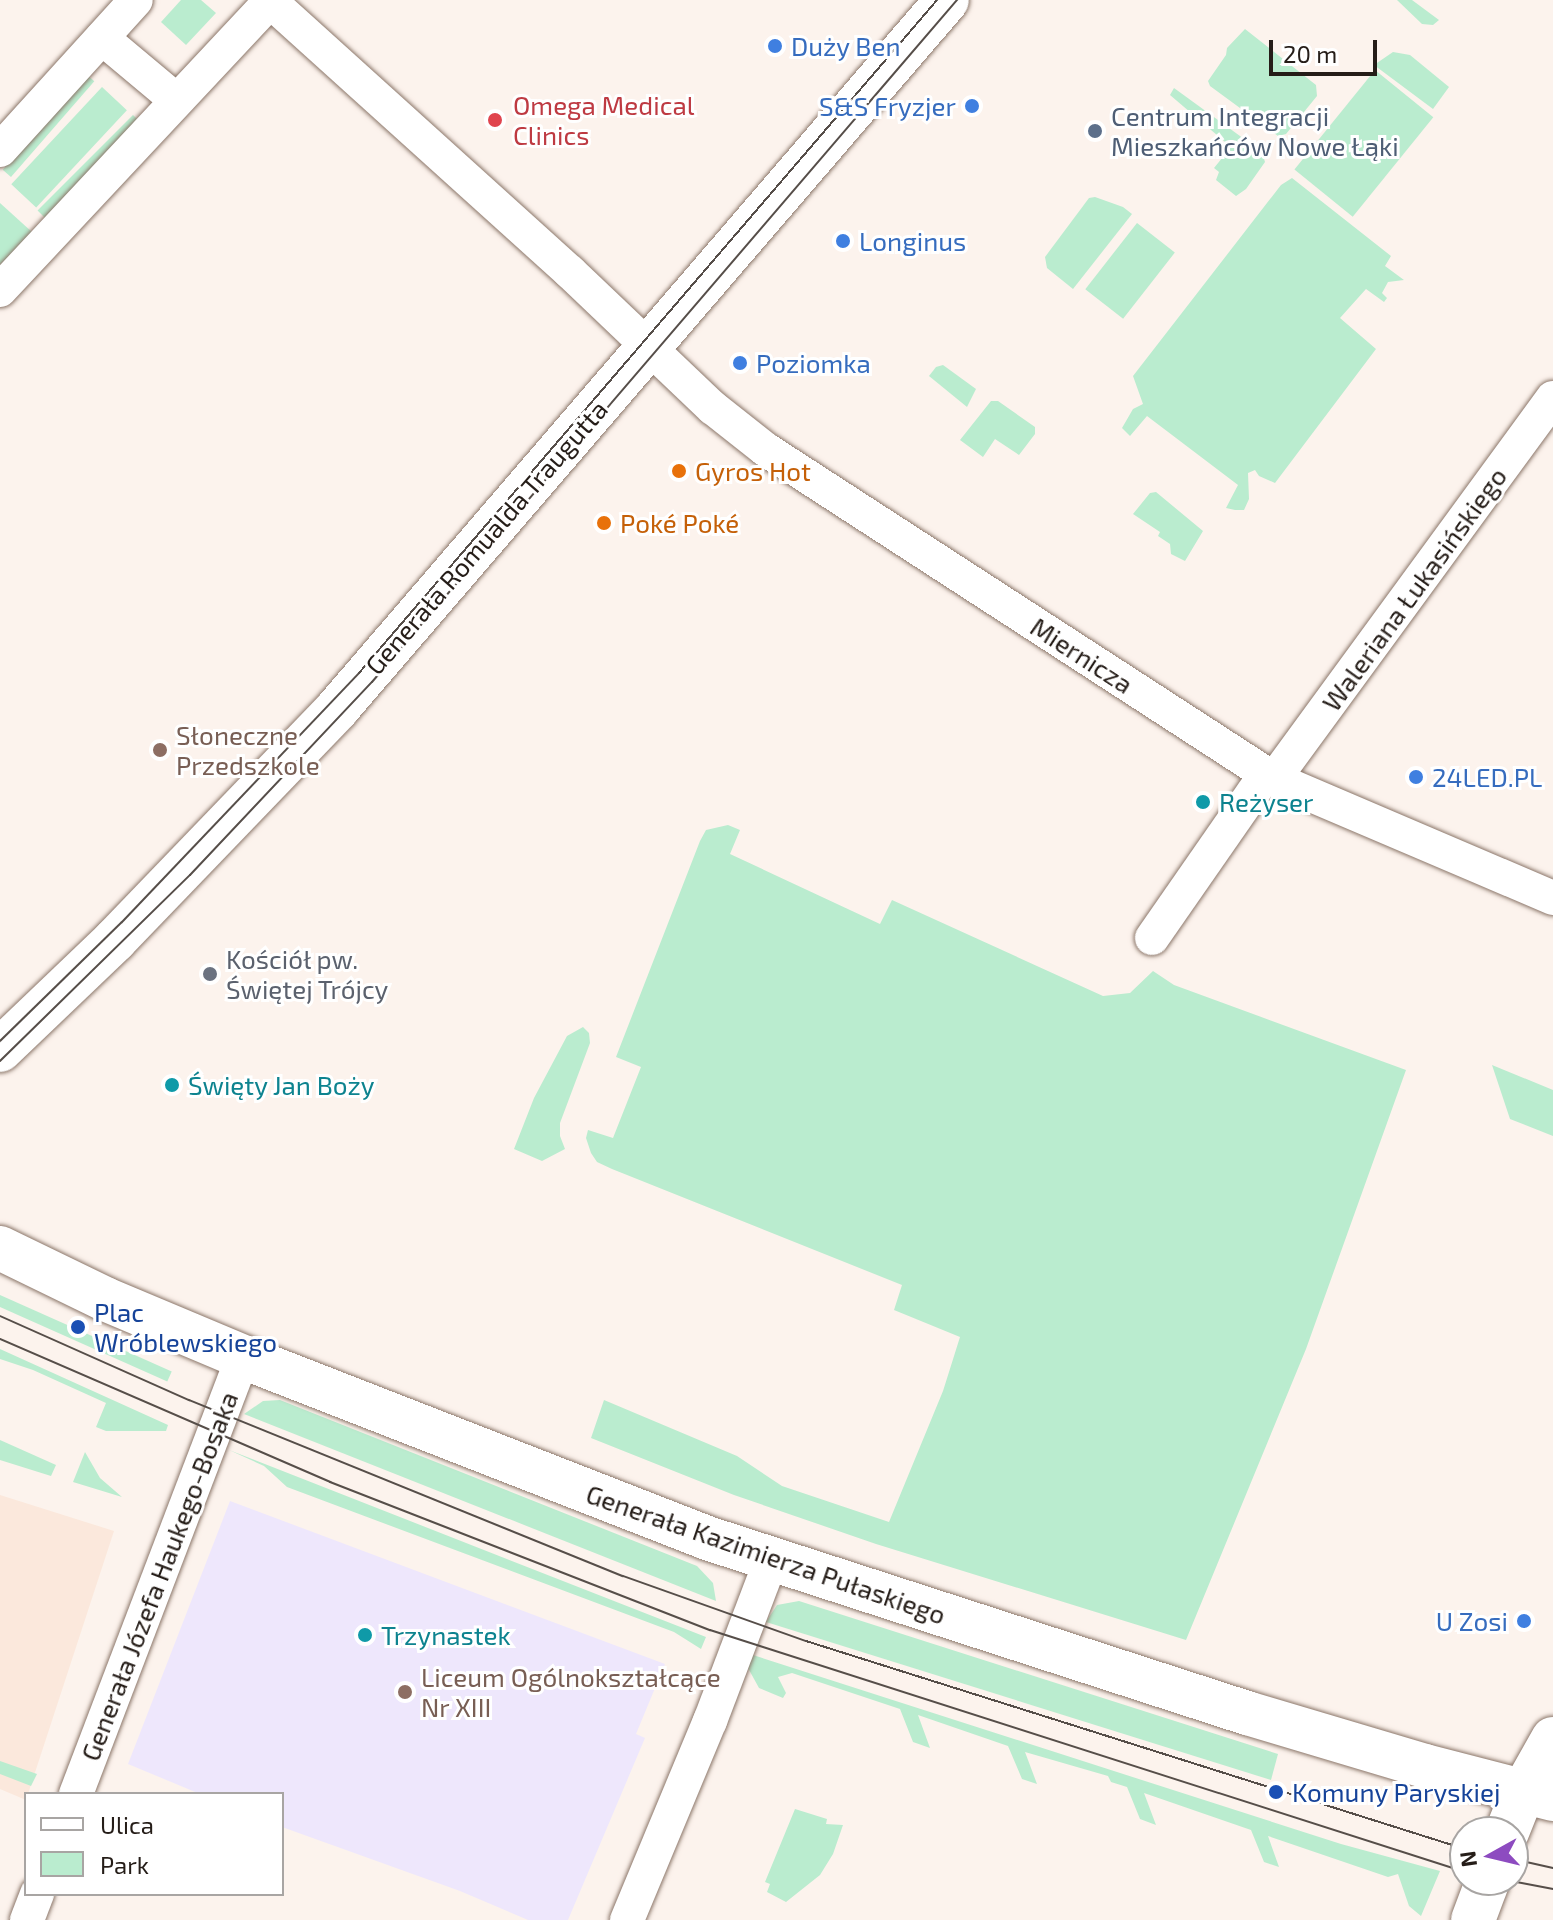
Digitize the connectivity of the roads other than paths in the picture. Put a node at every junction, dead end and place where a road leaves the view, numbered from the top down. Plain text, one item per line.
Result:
1 (136, 0) edge
2 (270, 0) edge
3 (947, 0) edge
4 (102, 38) junction
5 (175, 99) junction
6 (0, 150) edge
7 (0, 290) edge
8 (649, 349) junction
9 (1553, 398) edge
10 (1270, 777) junction
11 (1553, 898) edge
12 (1152, 938) dead end
13 (0, 1050) edge
14 (0, 1248) edge
15 (243, 1357) junction
16 (771, 1560) junction
17 (1553, 1739) edge
18 (79, 1786) edge
19 (1538, 1795) edge
20 (1520, 1816) edge
21 (36, 1896) edge
22 (1482, 1896) edge
23 (27, 1920) edge
24 (627, 1920) edge
25 (1473, 1920) edge

1 - 4 street
2 - 5 street
2 - 8 street, Miernicza
3 - 8 main road, Generała Romualda Traugutta
4 - 5 street
4 - 6 street
5 - 7 street
8 - 10 street, Miernicza
8 - 13 main road, Generała Romualda Traugutta
9 - 10 street, Waleriana Łukasińskiego
10 - 11 street, Miernicza
10 - 12 street, Waleriana Łukasińskiego
14 - 15 main road, Generała Kazimierza Pułaskiego
15 - 16 main road, Generała Kazimierza Pułaskiego
15 - 18 street, Generała Józefa Haukego-Bosaka
16 - 19 main road, Generała Kazimierza Pułaskiego
16 - 24 street
17 - 19 main road
19 - 20 main road
21 - 23 street
22 - 25 main road

